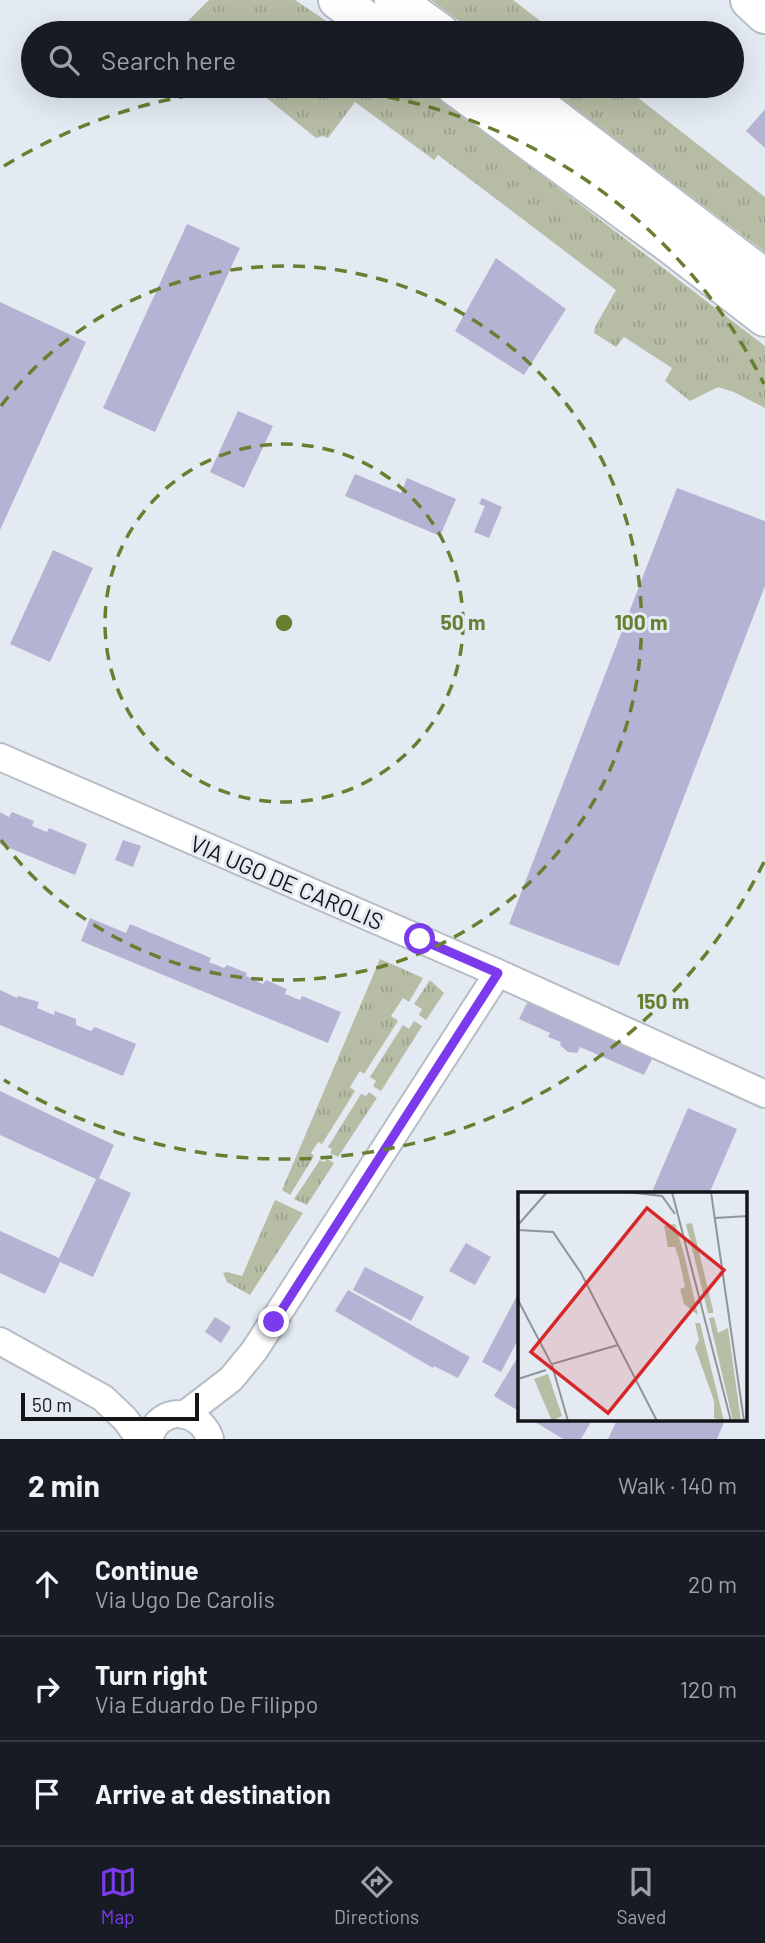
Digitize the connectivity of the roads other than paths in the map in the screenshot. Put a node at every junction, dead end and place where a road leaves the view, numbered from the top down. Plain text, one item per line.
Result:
1 (338, 0) edge
2 (394, 0) edge
3 (750, 0) edge
4 (765, 14) edge
5 (367, 21) edge
6 (423, 21) edge
7 (471, 98) edge
8 (528, 98) edge
9 (765, 279) edge
10 (765, 317) edge
11 (0, 757) edge
12 (498, 973) junction
13 (765, 1094) edge
14 (0, 1341) edge
15 (222, 1386) junction
16 (103, 1398) junction
17 (179, 1415) junction
18 (209, 1435) edge
19 (140, 1439) edge
20 (149, 1439) edge

1 - 5 main road
2 - 6 main road
3 - 4 main road
7 - 10 main road
8 - 9 main road
11 - 12 street, VIA UGO DE CAROLIS
12 - 13 street, VIA UGO DE CAROLIS
12 - 15 street
14 - 16 street
15 - 17 street
15 - 18 street
16 - 17 street
16 - 19 street
17 - 18 street
17 - 20 street

